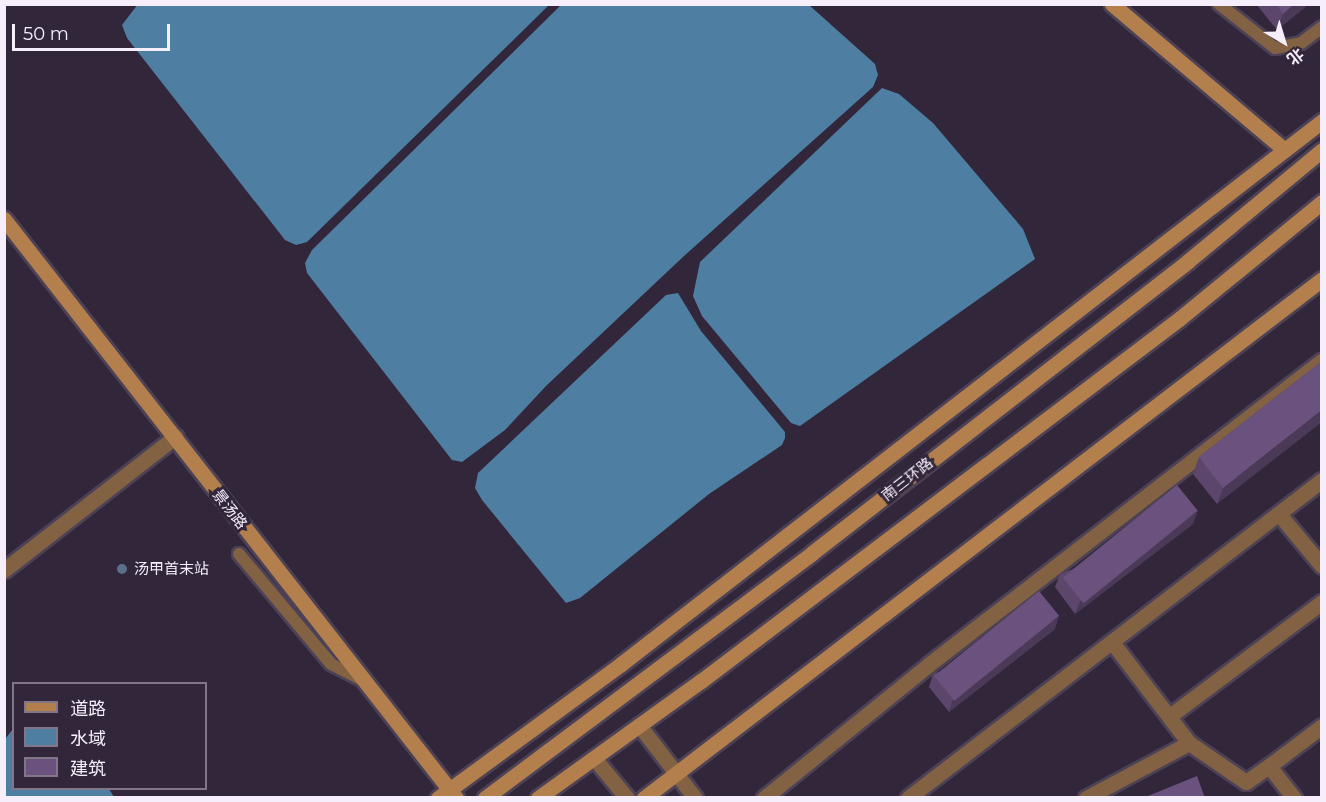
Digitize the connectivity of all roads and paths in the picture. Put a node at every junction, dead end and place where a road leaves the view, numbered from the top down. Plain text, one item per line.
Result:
1 (1112, 4) edge
2 (1219, 4) edge
3 (1322, 27) edge
4 (1322, 122) edge
5 (1285, 150) junction
6 (1322, 150) edge
7 (1322, 202) edge
8 (4, 219) edge
9 (1322, 279) edge
10 (1322, 360) edge
11 (175, 437) junction
12 (1322, 480) edge
13 (1279, 514) junction
14 (239, 554) dead end
15 (1322, 566) edge
16 (4, 570) edge
17 (1322, 602) edge
18 (1112, 642) junction
19 (365, 681) junction
20 (1171, 715) junction
21 (639, 725) junction
22 (1322, 726) edge
23 (1189, 743) junction
24 (594, 758) junction
25 (1269, 766) junction
26 (677, 773) junction
27 (448, 795) edge
28 (485, 798) edge
29 (538, 798) edge
30 (627, 798) edge
31 (644, 798) edge
32 (695, 798) edge
33 (764, 798) edge
34 (908, 798) edge
35 (1086, 798) edge
36 (1294, 798) edge

1 - 5 street
2 - 3 lane
4 - 5 street
5 - 27 street
6 - 28 street, 南三环路
7 - 21 street
8 - 11 street, 景汤路
9 - 26 street
10 - 33 street
11 - 16 street
11 - 19 street, 景汤路
12 - 13 street
13 - 15 street
13 - 18 street
14 - 19 lane
17 - 20 street
18 - 20 street
18 - 34 street
19 - 27 street, 景汤路
20 - 23 street
21 - 24 street
21 - 26 street
22 - 25 street
23 - 25 street
23 - 35 street
24 - 29 street
24 - 30 street
25 - 36 street
26 - 31 street
26 - 32 street

